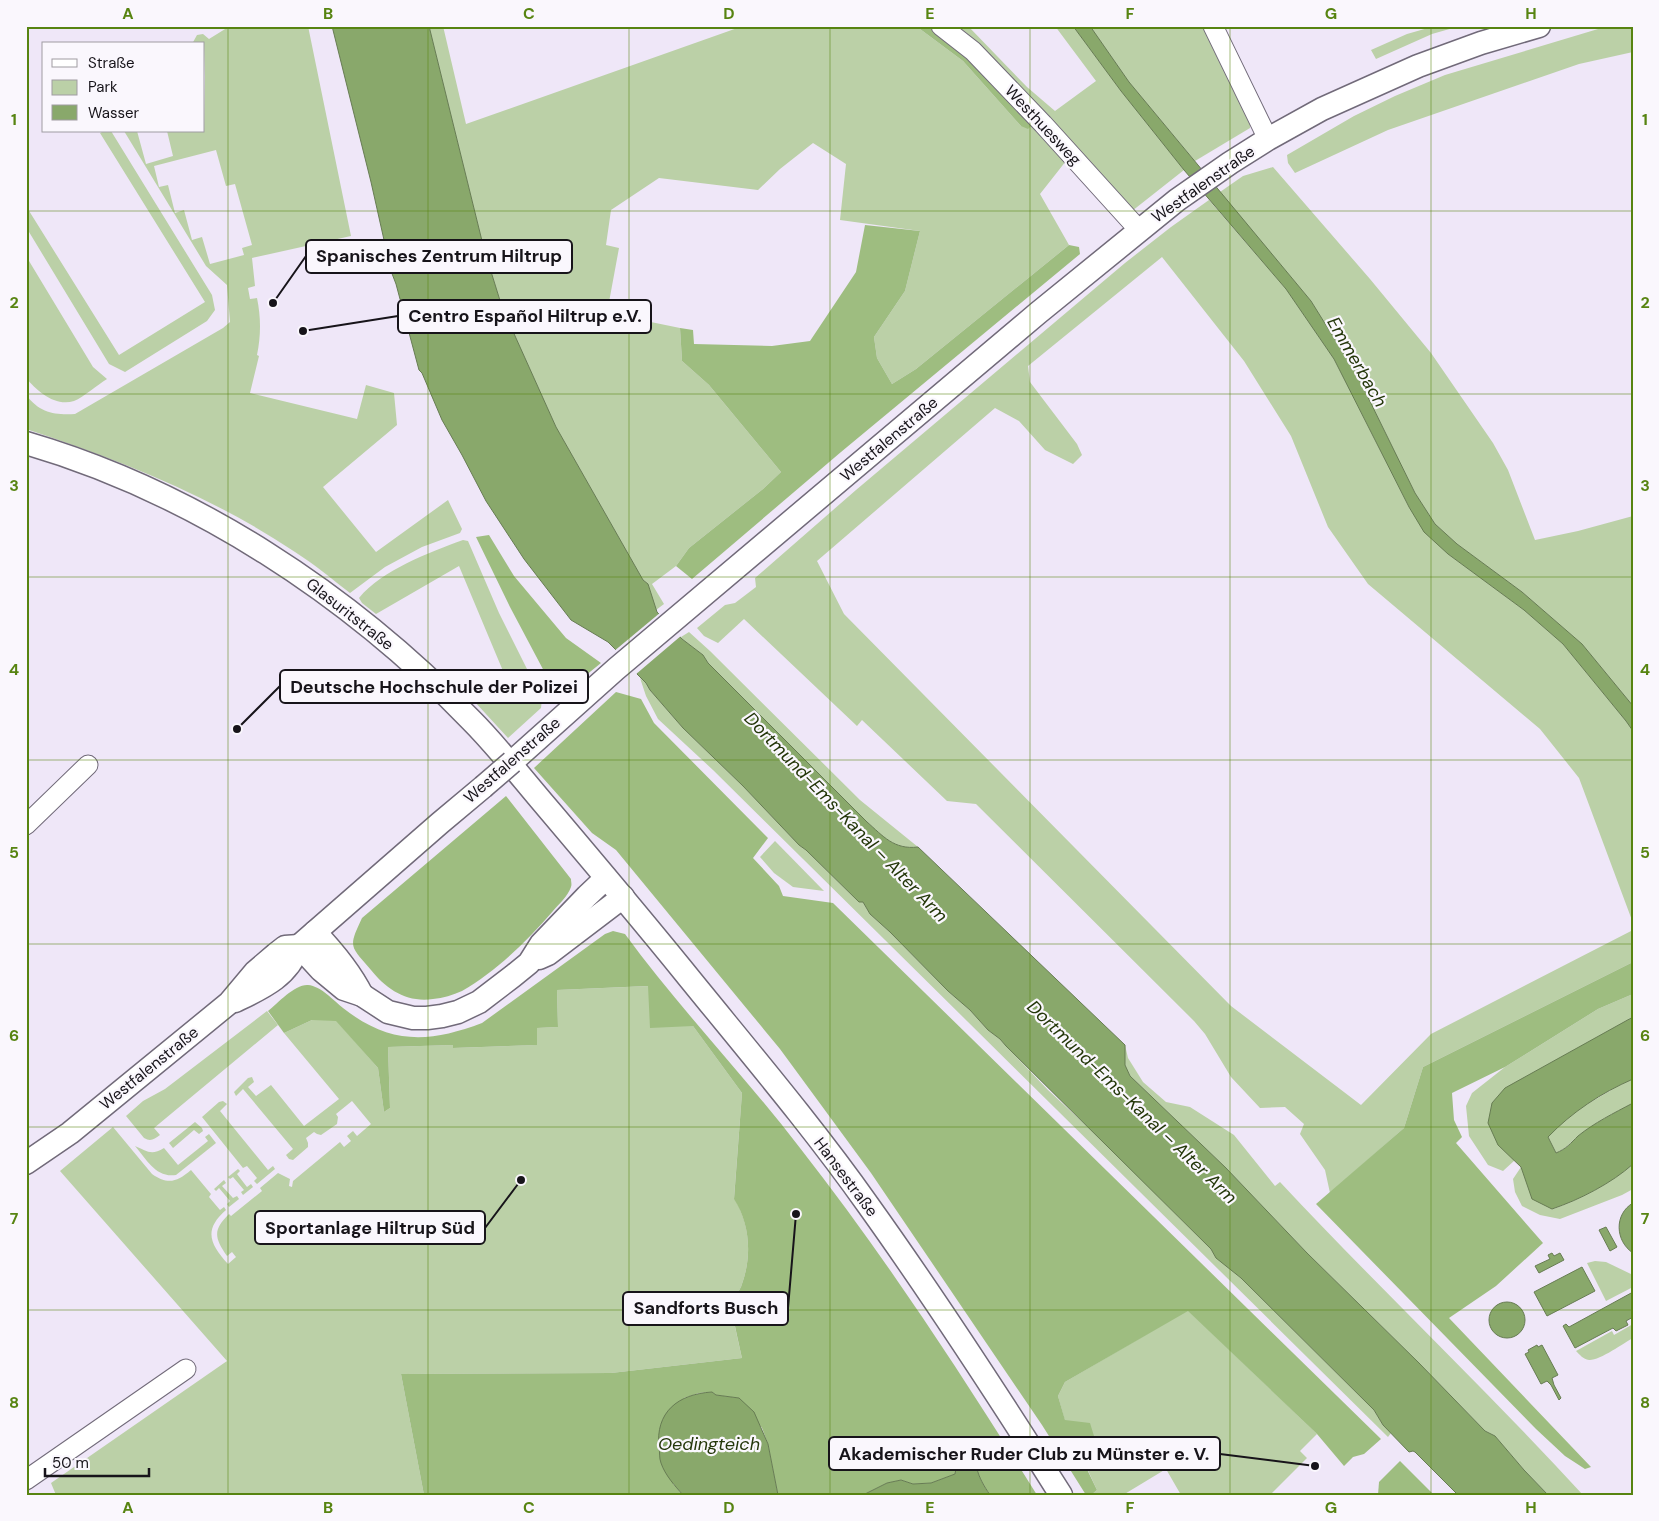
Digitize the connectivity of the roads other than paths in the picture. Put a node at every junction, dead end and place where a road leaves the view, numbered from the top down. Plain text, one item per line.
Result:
1 (941, 26) edge
2 (1213, 26) edge
3 (1539, 26) edge
4 (1268, 139) junction
5 (1139, 230) junction
6 (26, 443) edge
7 (88, 765) dead end
8 (26, 825) edge
9 (606, 878) junction
10 (623, 897) junction
11 (307, 939) junction
12 (529, 963) junction
13 (70, 1133) junction
14 (26, 1164) edge
15 (26, 1179) edge
16 (186, 1369) dead end
17 (26, 1480) edge
18 (1061, 1495) edge

1 - 5 street, Westhuesweg
2 - 4 street
3 - 4 main road, Westfalenstraße
4 - 5 main road, Westfalenstraße
5 - 11 main road, Westfalenstraße, bridge
6 - 9 main road, Glasuritstraße
7 - 8 street
9 - 10 main road, Hansestraße
9 - 12 main road
10 - 12 main road
10 - 18 main road, Hansestraße
11 - 12 main road
11 - 13 main road, Westfalenstraße
13 - 14 main road, Westfalenstraße
13 - 15 main road, Westfalenstraße
16 - 17 street

